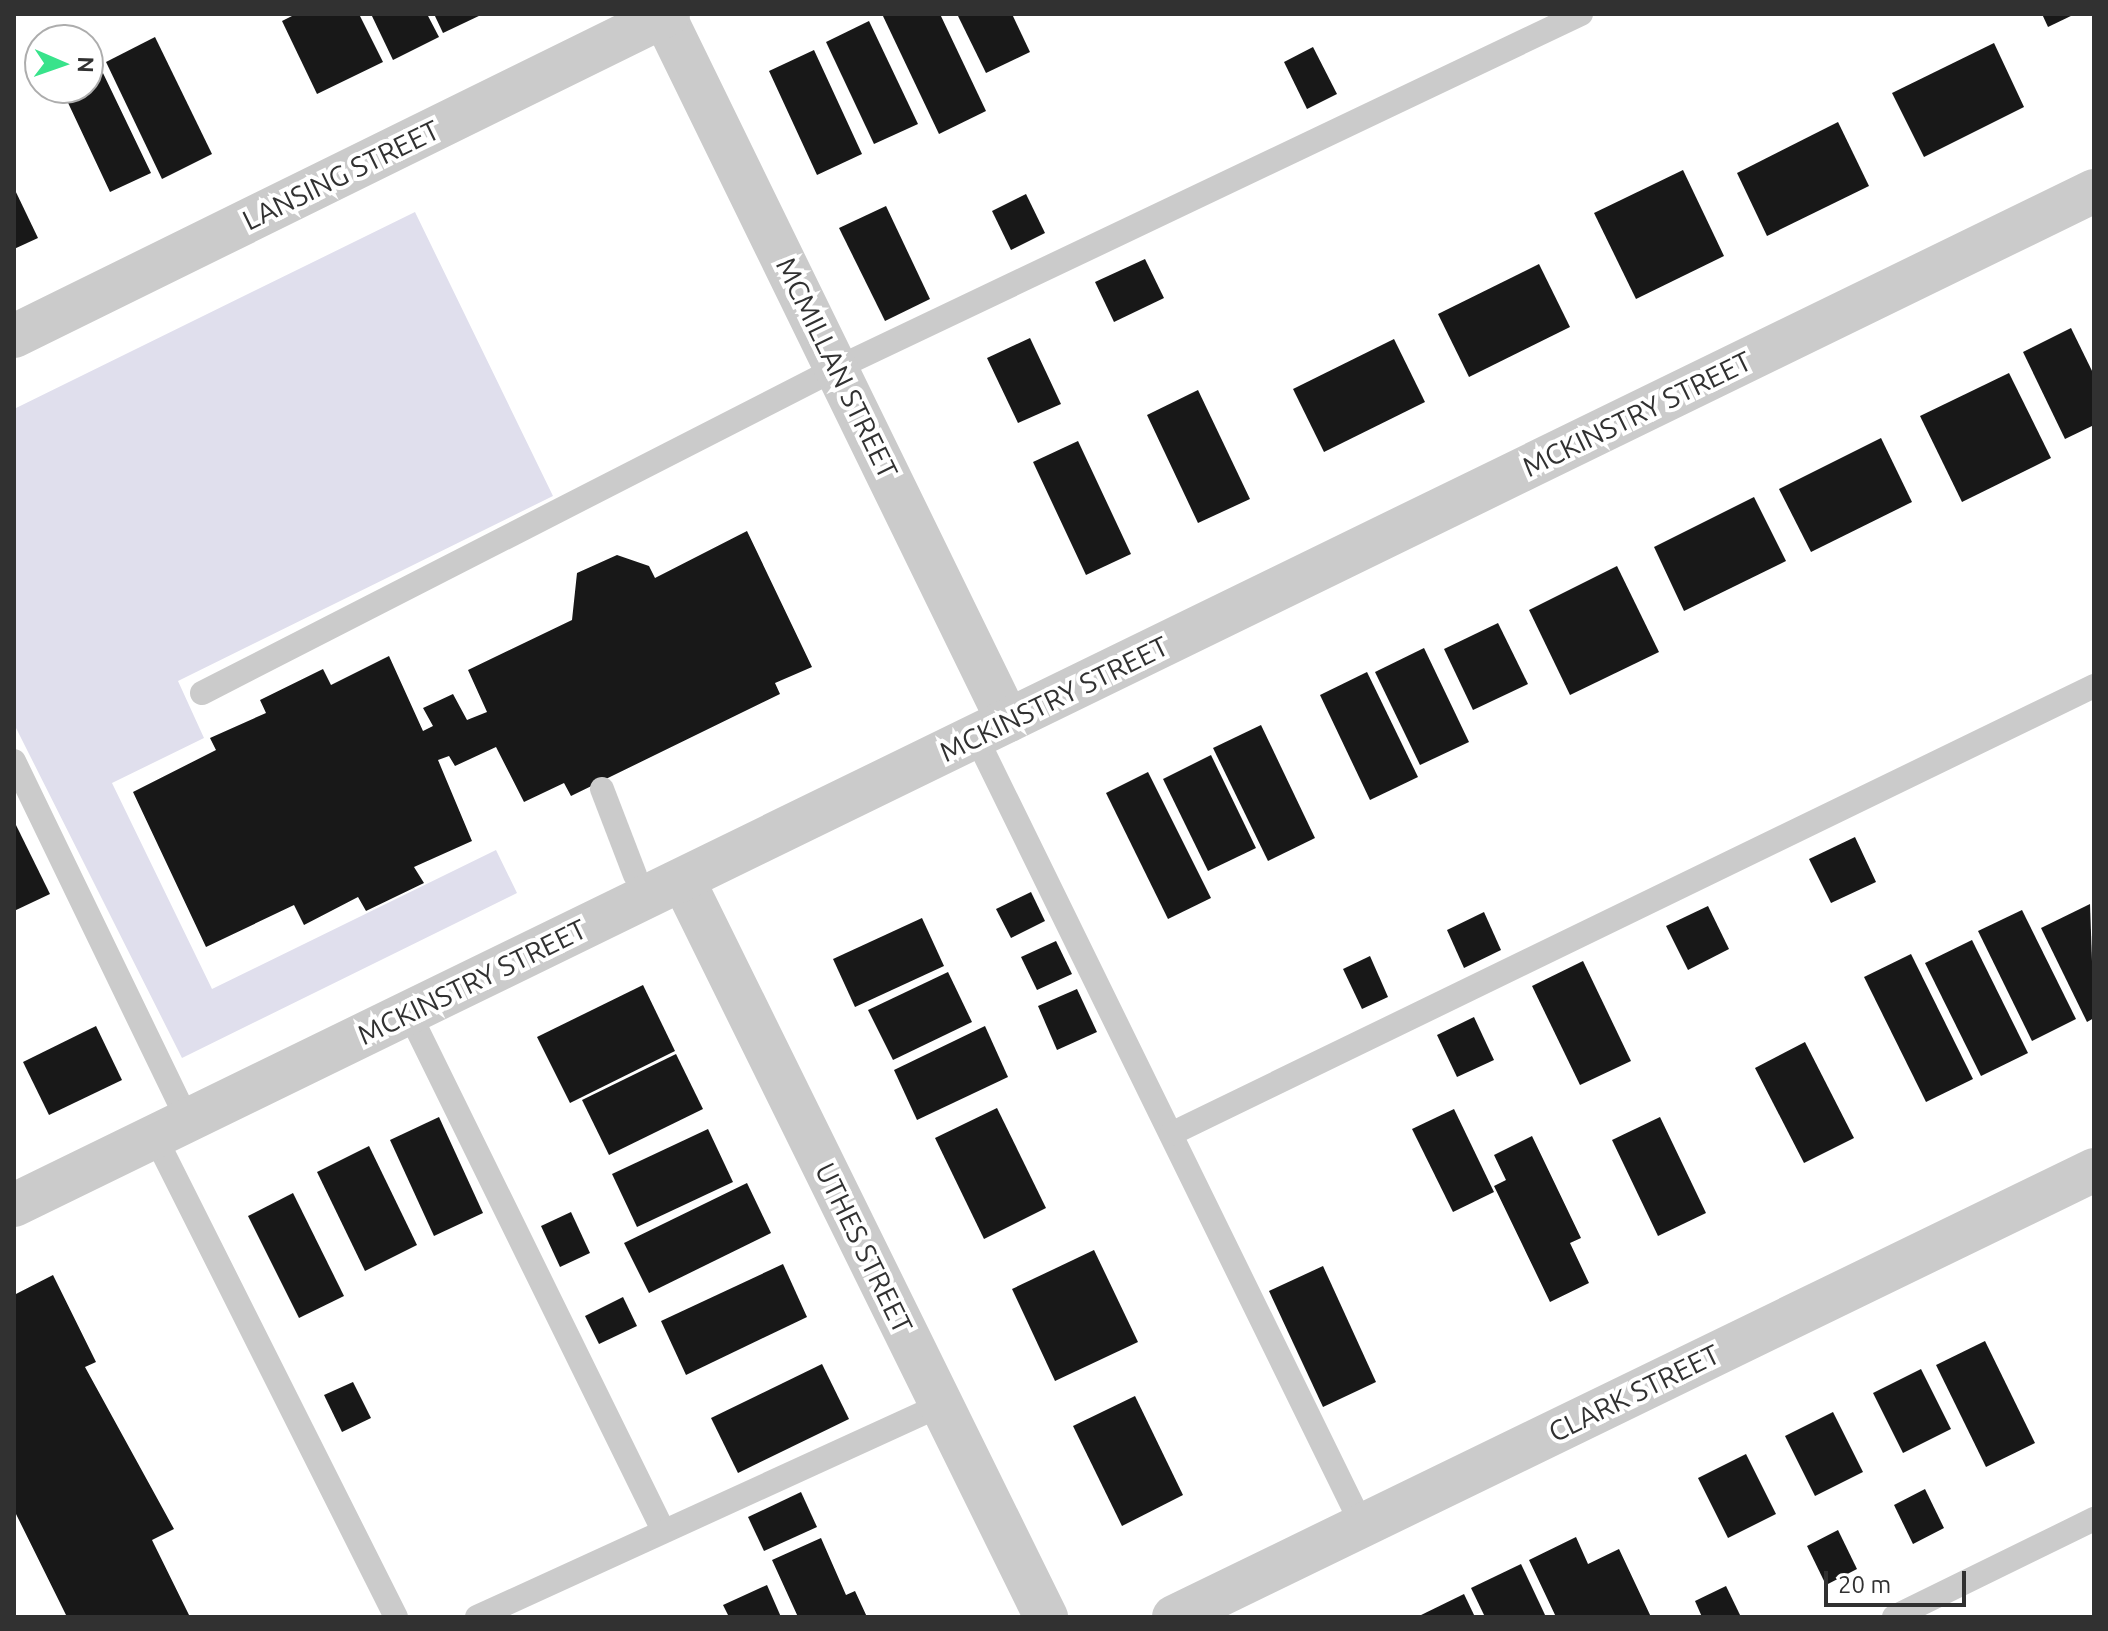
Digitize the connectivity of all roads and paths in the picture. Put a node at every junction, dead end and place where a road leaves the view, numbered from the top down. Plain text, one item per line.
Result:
1 (1581, 14) edge
2 (666, 15) edge
3 (2094, 191) edge
4 (14, 336) edge
5 (837, 368) junction
6 (2094, 686) edge
7 (202, 693) dead end
8 (992, 729) junction
9 (14, 761) edge
10 (602, 789) dead end
11 (635, 875) dead end
12 (683, 880) junction
13 (409, 1013) junction
14 (171, 1129) junction
15 (1171, 1134) junction
16 (2094, 1170) edge
17 (14, 1205) edge
18 (941, 1405) junction
19 (2094, 1519) edge
20 (1362, 1525) junction
21 (663, 1530) junction
22 (396, 1617) edge
23 (477, 1617) edge
24 (1046, 1617) edge
25 (1174, 1617) edge
26 (1894, 1617) edge

1 - 5 lane
2 - 4 street, LANSING STREET
2 - 5 street, MCMILLAN STREET
3 - 8 street, MCKINSTRY STREET
5 - 7 lane
5 - 8 street, MCMILLAN STREET
6 - 15 lane
8 - 12 street, MCKINSTRY STREET
8 - 15 lane
9 - 14 lane
10 - 11 lane
12 - 13 street, MCKINSTRY STREET
12 - 18 street, UTHES STREET
13 - 14 street, MCKINSTRY STREET
13 - 21 lane
14 - 17 street, MCKINSTRY STREET
14 - 22 lane
15 - 20 lane
16 - 20 street, CLARK STREET
18 - 21 lane
18 - 24 street, UTHES STREET
19 - 26 lane
20 - 25 street, CLARK STREET
21 - 23 lane

